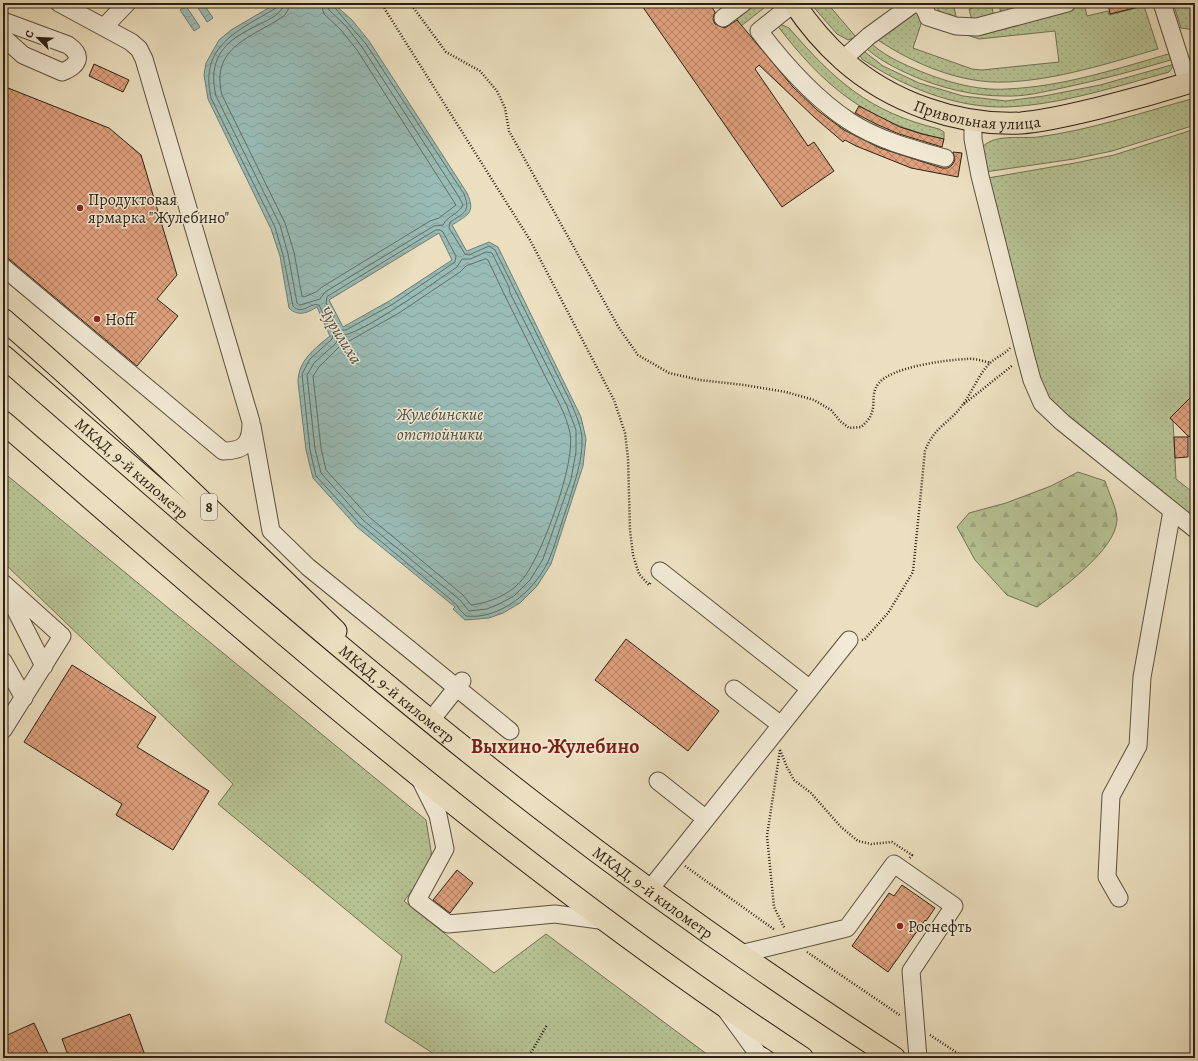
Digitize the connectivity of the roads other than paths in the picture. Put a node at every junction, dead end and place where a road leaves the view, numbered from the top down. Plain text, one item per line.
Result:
1 (60, 3) edge
2 (127, 3) edge
3 (743, 3) edge
4 (794, 3) edge
5 (1067, 3) edge
6 (1162, 3) edge
7 (723, 18) dead end
8 (3, 21) edge
9 (104, 27) junction
10 (3, 37) edge
11 (842, 60) junction
12 (1191, 82) edge
13 (973, 120) junction
14 (945, 158) dead end
15 (3, 266) edge
16 (3, 319) edge
17 (3, 356) edge
18 (3, 422) edge
19 (251, 422) junction
20 (1172, 511) junction
21 (1195, 529) edge
22 (660, 571) road end
23 (3, 583) edge
24 (849, 640) road end
25 (3, 661) edge
26 (44, 666) junction
27 (459, 685) junction
28 (734, 689) dead end
29 (810, 689) junction
30 (24, 698) junction
31 (408, 702) junction
32 (431, 720) junction
33 (781, 725) junction
34 (3, 730) edge
35 (510, 731) dead end
36 (417, 773) junction
37 (658, 781) dead end
38 (706, 819) junction
39 (650, 889) junction
40 (1118, 898) dead end
41 (609, 921) junction
42 (740, 954) junction
43 (719, 1000) junction
44 (761, 1057) edge
45 (802, 1058) edge
46 (894, 1058) edge
47 (918, 1058) edge

1 - 9 lane
2 - 9 lane
3 - 7 lane
4 - 11 main road, Привольная улица
4 - 14 lane
5 - 11 lane
6 - 12 lane
8 - 10 lane
9 - 19 lane
11 - 13 main road, Привольная улица
12 - 13 main road, Привольная улица
13 - 20 lane
15 - 19 lane
16 - 31 main road, 8
17 - 31 highway, МКАД, 9-й километр
18 - 36 highway
19 - 27 lane
20 - 21 lane
20 - 40 lane
22 - 29 lane
23 - 26 lane
23 - 26 lane
24 - 29 lane
25 - 30 lane
26 - 30 lane
27 - 32 lane
27 - 35 lane
28 - 33 lane
29 - 33 lane
30 - 34 lane
31 - 32 highway, МКАД, 9-й километр
32 - 39 highway, МКАД, 9-й километр
33 - 38 lane
36 - 41 highway
36 - 41 lane
37 - 38 lane
38 - 39 lane
39 - 42 highway, МКАД, 9-й километр
41 - 43 highway
42 - 46 highway, МКАД, 9-й километр
42 - 47 lane
43 - 44 lane
43 - 45 highway

